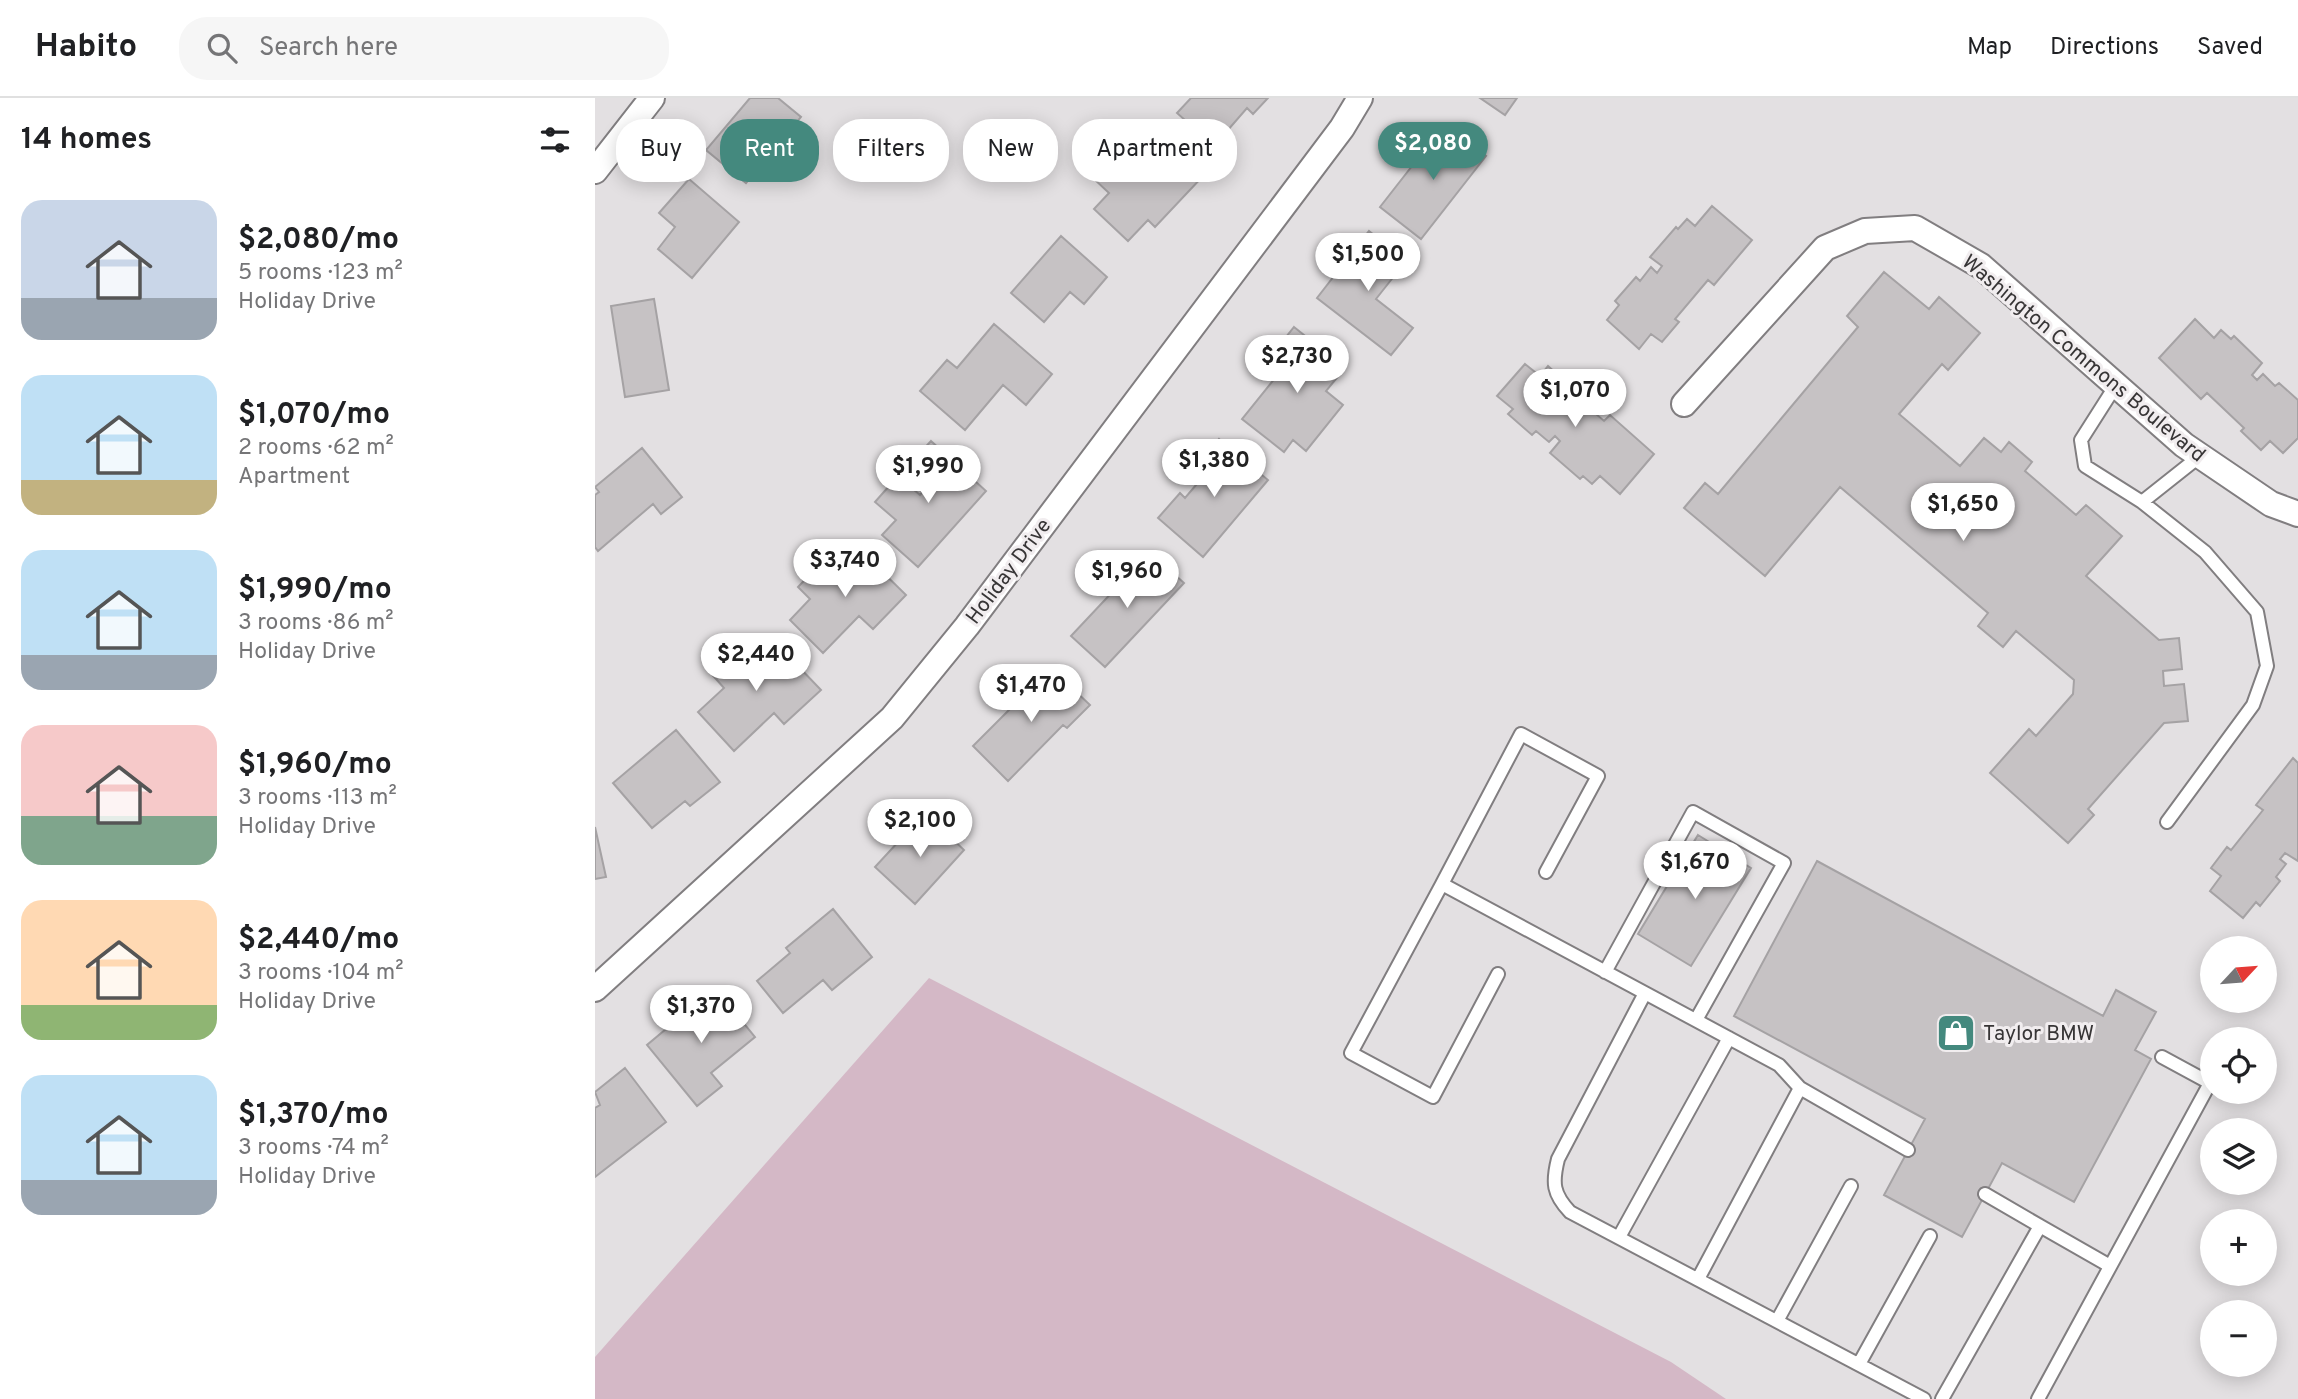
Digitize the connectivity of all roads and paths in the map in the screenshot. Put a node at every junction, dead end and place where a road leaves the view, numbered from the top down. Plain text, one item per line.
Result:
1 (652, 98) edge
2 (1360, 98) edge
3 (595, 172) edge
4 (2116, 385) junction
5 (1684, 404) dead end
6 (2200, 456) junction
7 (2142, 502) junction
8 (2298, 514) edge
9 (2167, 822) dead end
10 (1546, 872) dead end
11 (1442, 884) junction
12 (1605, 972) junction
13 (1499, 974) dead end
14 (595, 989) edge
15 (1645, 993) junction
16 (1696, 1020) junction
17 (1730, 1038) junction
18 (2162, 1057) dead end
19 (1800, 1088) junction
20 (1909, 1150) dead end
21 (1851, 1186) dead end
22 (1985, 1194) dead end
23 (2040, 1226) junction
24 (1930, 1236) dead end
25 (1619, 1237) junction
26 (2111, 1266) junction
27 (1698, 1279) junction
28 (1777, 1321) junction
29 (1859, 1364) junction
30 (1924, 1399) edge
31 (1942, 1399) edge
32 (2038, 1399) edge

1 - 3 street
2 - 14 street, Holiday Drive
4 - 5 street, Washington Commons Boulevard
4 - 6 street, Washington Commons Boulevard
4 - 7 lane
6 - 7 lane
6 - 8 street, Washington Commons Boulevard
7 - 9 lane
10 - 11 lane
11 - 12 lane
11 - 13 lane
12 - 15 lane
12 - 16 lane
15 - 16 lane
15 - 25 lane
16 - 17 lane
17 - 19 lane
17 - 25 lane
18 - 26 lane
19 - 20 lane
19 - 27 lane
21 - 28 lane
22 - 23 lane
23 - 26 lane
23 - 31 lane
24 - 29 lane
25 - 27 lane
26 - 32 lane
27 - 28 lane
28 - 29 lane
29 - 30 lane

